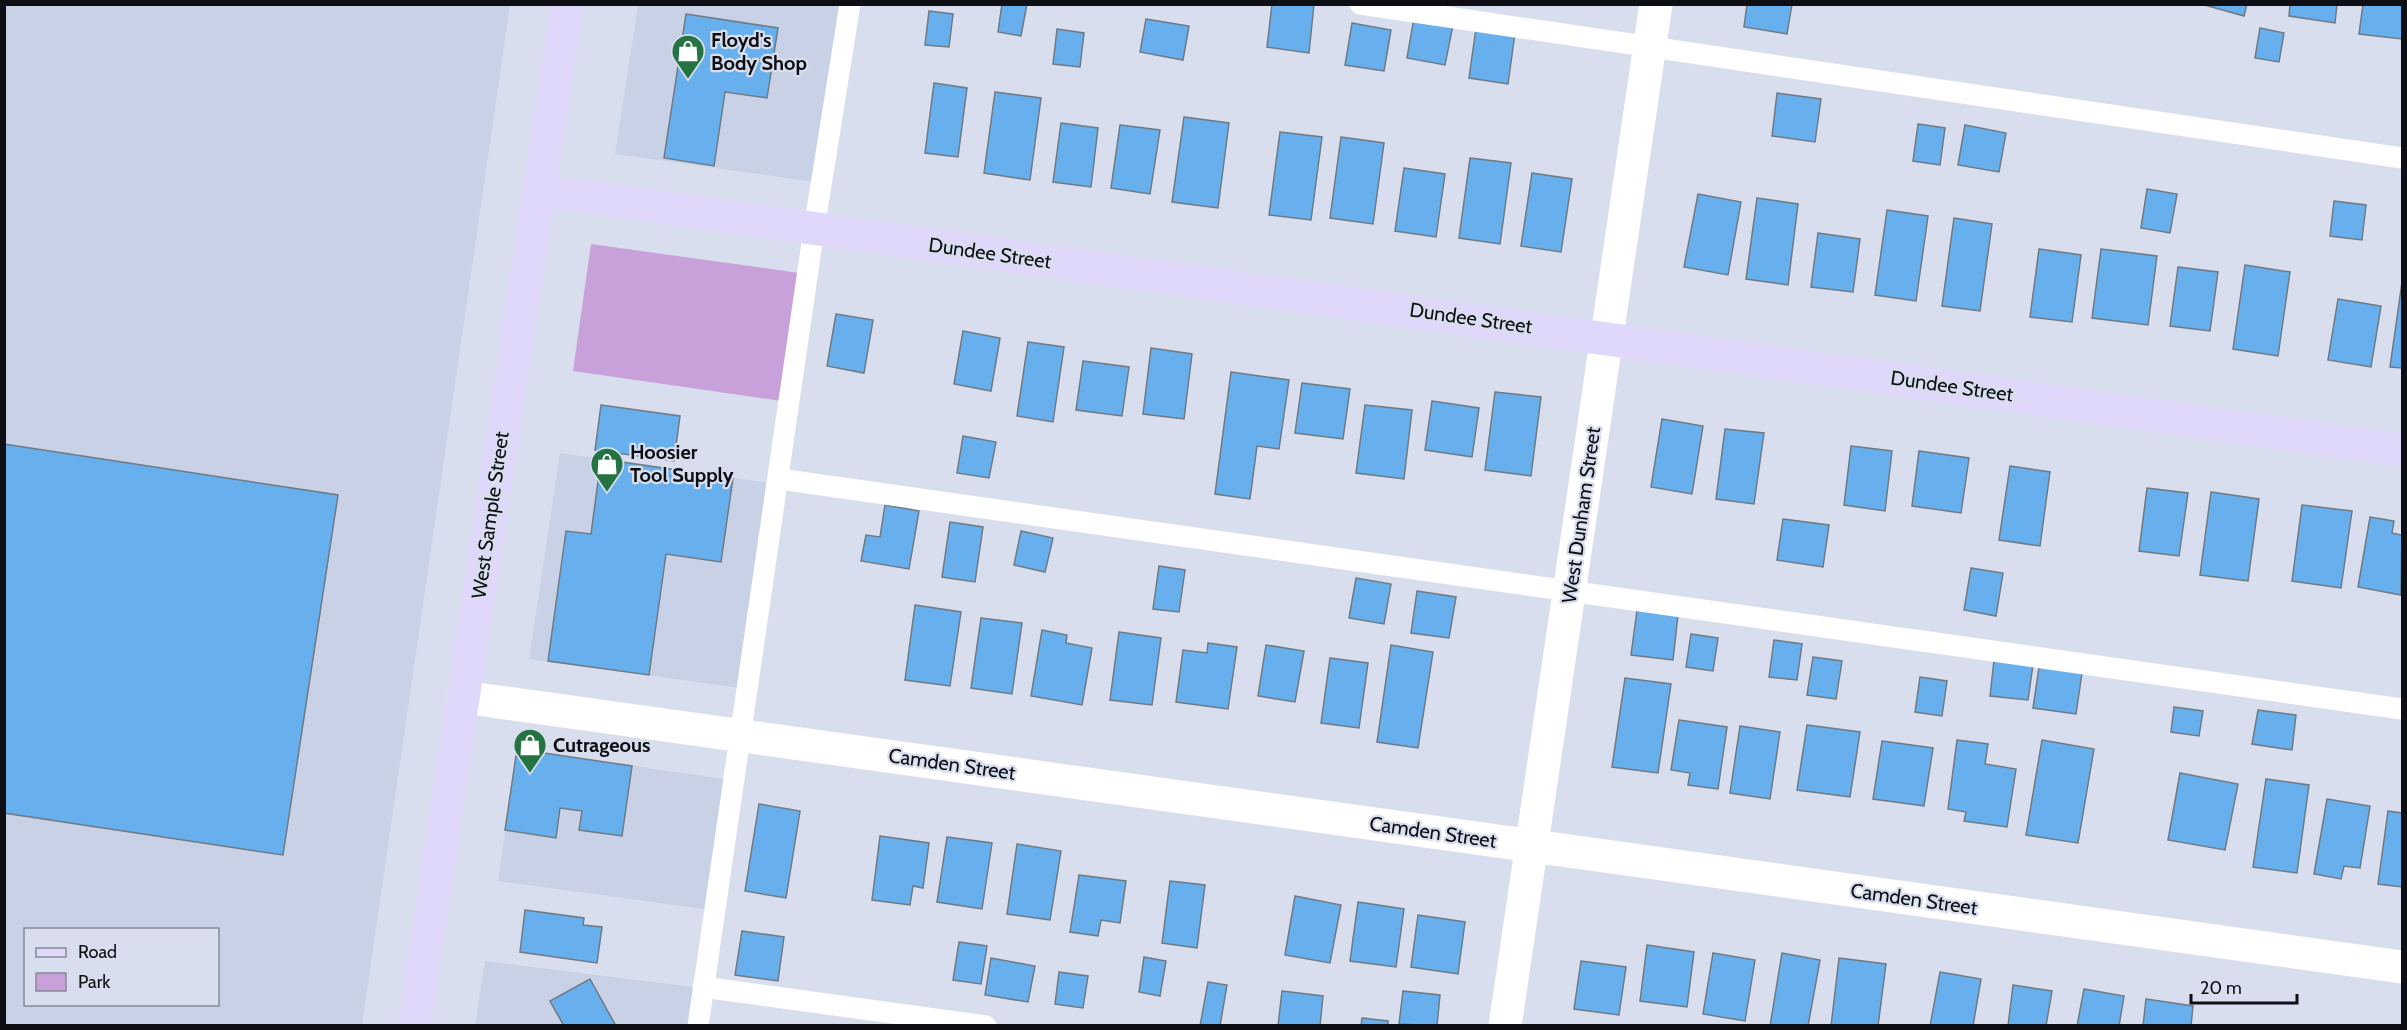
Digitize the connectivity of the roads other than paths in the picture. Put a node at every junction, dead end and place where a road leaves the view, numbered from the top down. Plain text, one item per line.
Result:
1 (567, 4) edge
2 (850, 4) edge
3 (1360, 4) edge
4 (1656, 4) edge
5 (1650, 46) junction
6 (2403, 158) edge
7 (539, 190) junction
8 (814, 229) junction
9 (1607, 337) junction
10 (2403, 450) edge
11 (779, 479) junction
12 (1570, 592) junction
13 (463, 697) junction
14 (2403, 709) edge
15 (742, 735) junction
16 (1531, 846) junction
17 (2403, 967) edge
18 (703, 987) junction
19 (414, 1026) edge
20 (698, 1026) edge
21 (986, 1026) edge
22 (1505, 1026) edge

1 - 7 street, West Sample Street
2 - 8 lane
3 - 5 lane
4 - 5 street, West Dunham Street
5 - 6 lane
5 - 9 street, West Dunham Street
7 - 8 street, Dundee Street
7 - 13 street, West Sample Street
8 - 9 street, Dundee Street
8 - 11 lane
9 - 10 street, Dundee Street
9 - 12 street, West Dunham Street
11 - 12 lane
11 - 15 lane
12 - 14 lane
12 - 16 street, West Dunham Street
13 - 15 street, Camden Street
13 - 19 street, West Sample Street
15 - 16 street, Camden Street
15 - 18 lane
16 - 17 street, Camden Street
16 - 22 street, West Dunham Street
18 - 20 lane
18 - 21 lane

